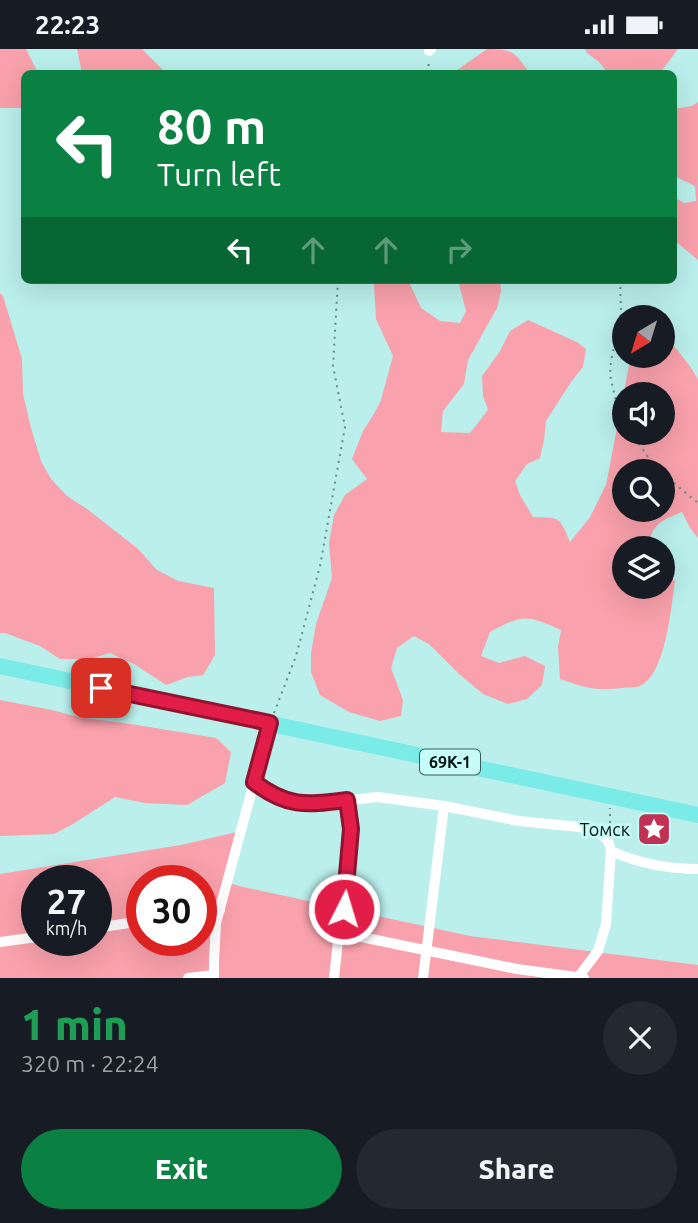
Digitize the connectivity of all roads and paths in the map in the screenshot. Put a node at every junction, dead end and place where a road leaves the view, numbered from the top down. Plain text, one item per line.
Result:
1 (430, 50) edge
2 (428, 70) edge
3 (338, 284) edge
4 (620, 284) edge
5 (612, 384) edge
6 (675, 484) edge
7 (698, 503) edge
8 (0, 666) edge
9 (270, 723) junction
10 (254, 782) junction
11 (612, 797) junction
12 (347, 800) junction
13 (444, 806) junction
14 (698, 814) edge
15 (609, 845) junction
16 (698, 869) edge
17 (217, 910) edge
18 (220, 910) junction
19 (342, 936) junction
20 (21, 939) edge
21 (0, 942) edge
22 (426, 951) junction
23 (516, 974) edge
24 (214, 977) edge
25 (582, 977) edge
26 (188, 978) edge
27 (334, 978) edge
28 (423, 978) edge

1 - 2 path
3 - 9 path
4 - 5 path
6 - 7 path
8 - 9 main road, 69К-1
9 - 10 street
9 - 11 main road, 69К-1
10 - 12 street
10 - 18 street
11 - 14 main road, 69К-1
11 - 15 path
12 - 13 street
12 - 19 street
13 - 15 street
13 - 22 street
15 - 16 street
15 - 25 street
17 - 18 street
18 - 24 street
19 - 22 street
19 - 27 street
20 - 21 street
22 - 23 street
22 - 28 street
23 - 25 street
24 - 26 street

